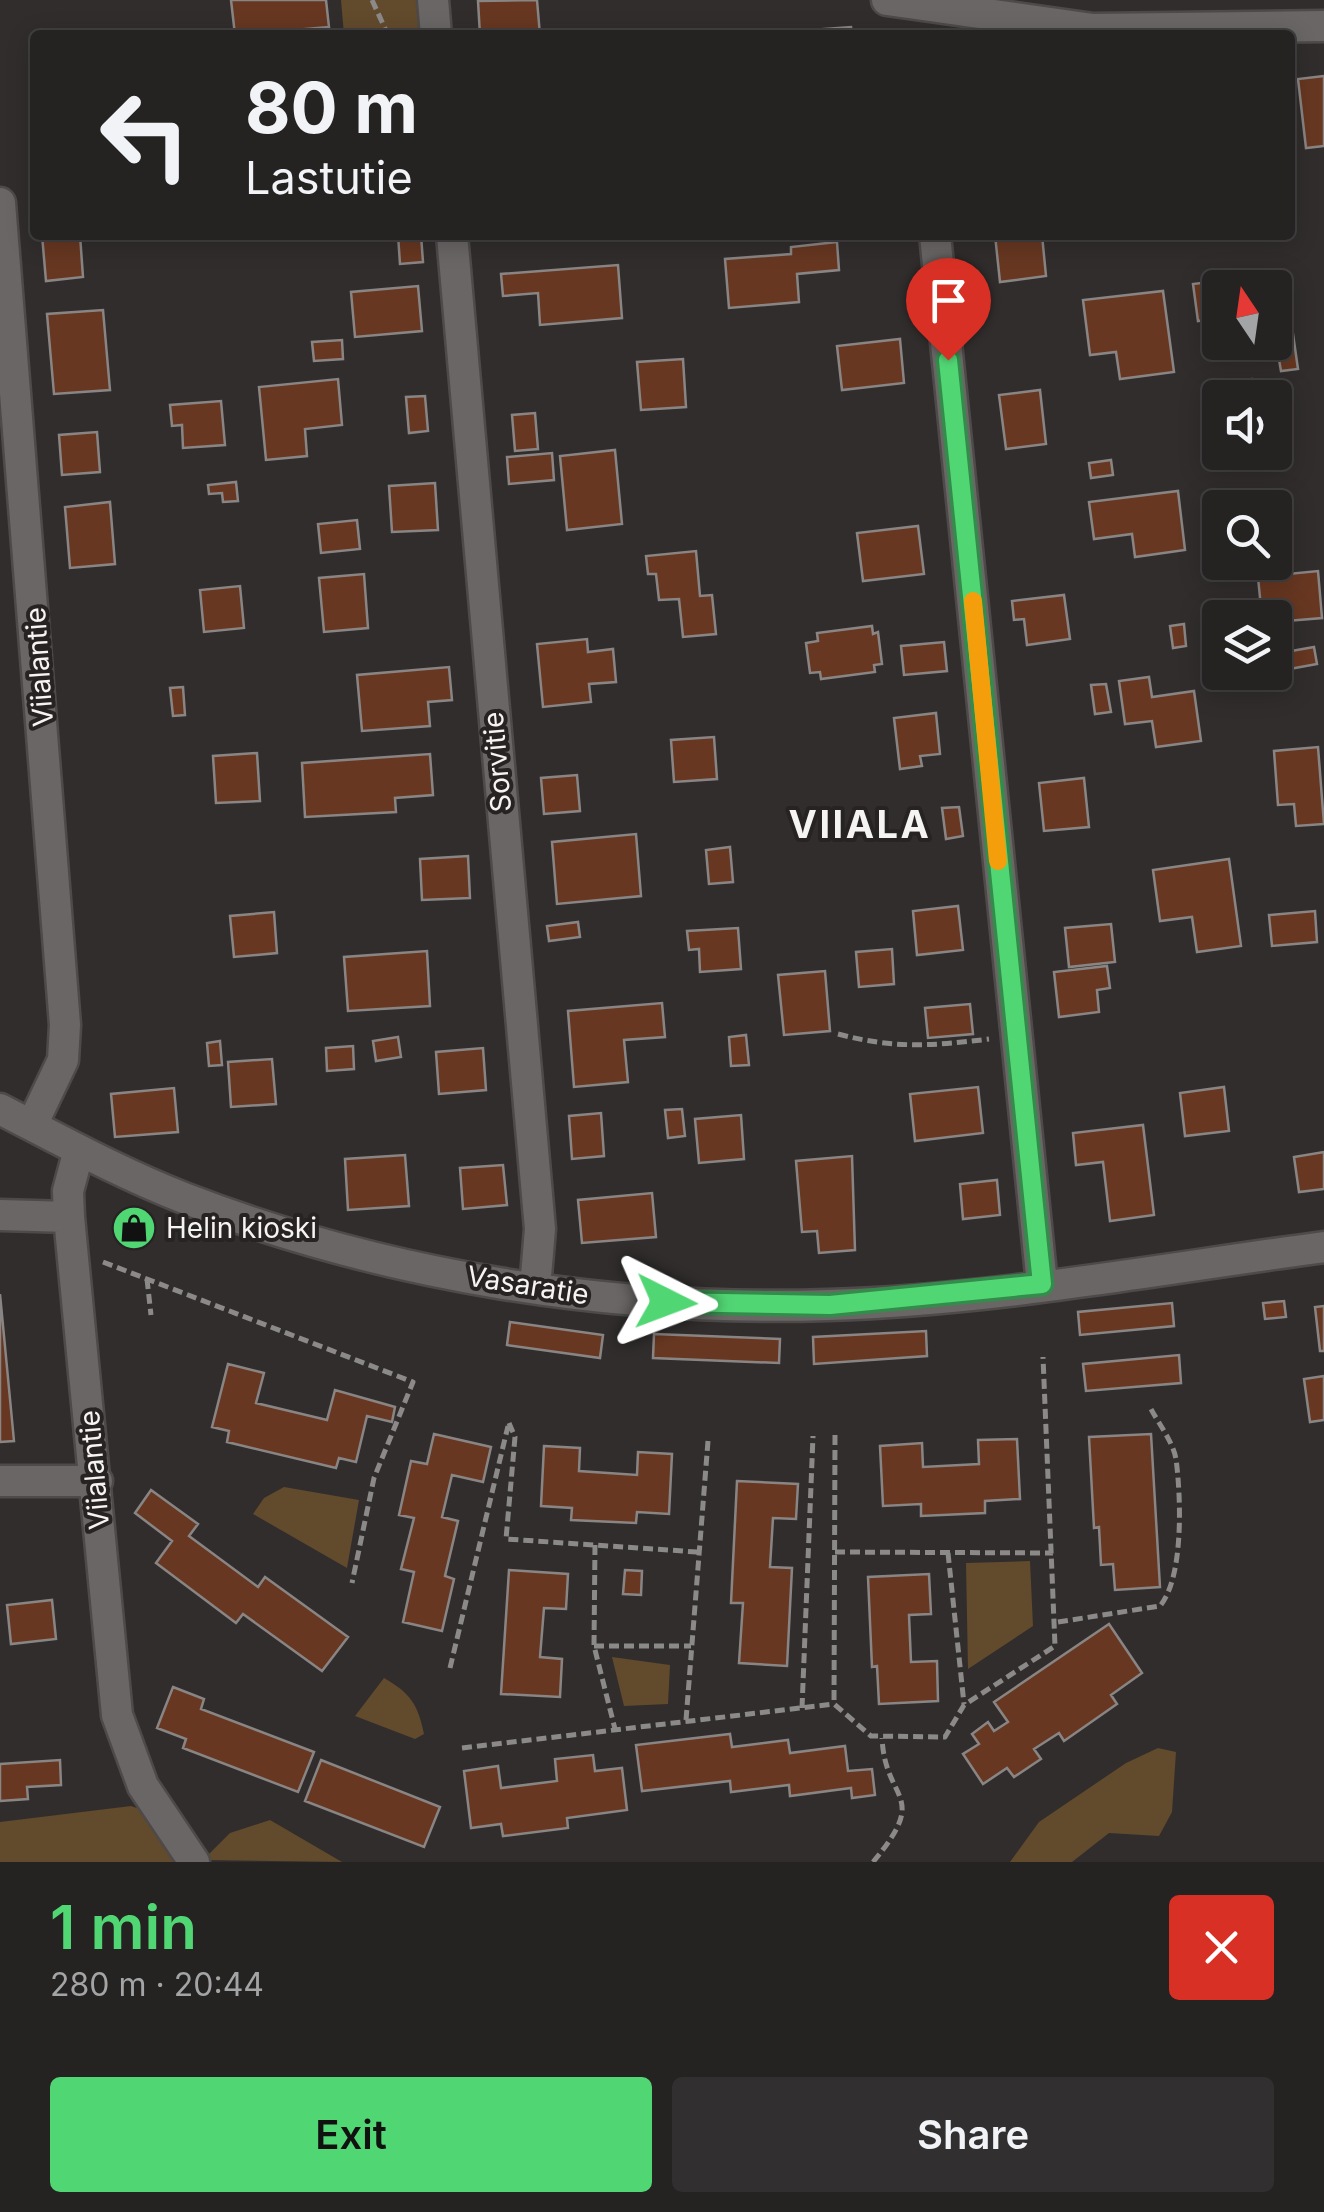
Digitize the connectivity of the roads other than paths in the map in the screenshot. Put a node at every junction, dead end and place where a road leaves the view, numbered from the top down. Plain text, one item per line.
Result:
1 (433, 0) edge
2 (900, 2) edge
3 (1093, 15) edge
4 (1324, 26) edge
5 (436, 30) edge
6 (914, 30) edge
7 (0, 202) edge
8 (452, 240) edge
9 (936, 240) edge
10 (0, 1108) edge
11 (32, 1125) junction
12 (79, 1150) junction
13 (0, 1216) edge
14 (69, 1217) junction
15 (1324, 1248) edge
16 (1042, 1284) junction
17 (534, 1288) junction
18 (0, 1481) edge
19 (97, 1482) junction
20 (194, 1862) edge

1 - 5 street
2 - 3 street
2 - 6 street
3 - 4 street
7 - 11 street, Viialantie
8 - 17 street, Sorvitie
9 - 16 street
10 - 11 street, Vasaratie
11 - 12 street, Vasaratie
12 - 14 street, Viialantie
12 - 17 street, Vasaratie
13 - 14 street
14 - 19 street, Viialantie
15 - 16 street, Vasaratie
16 - 17 street, Vasaratie
18 - 19 street
19 - 20 street, Viialantie

